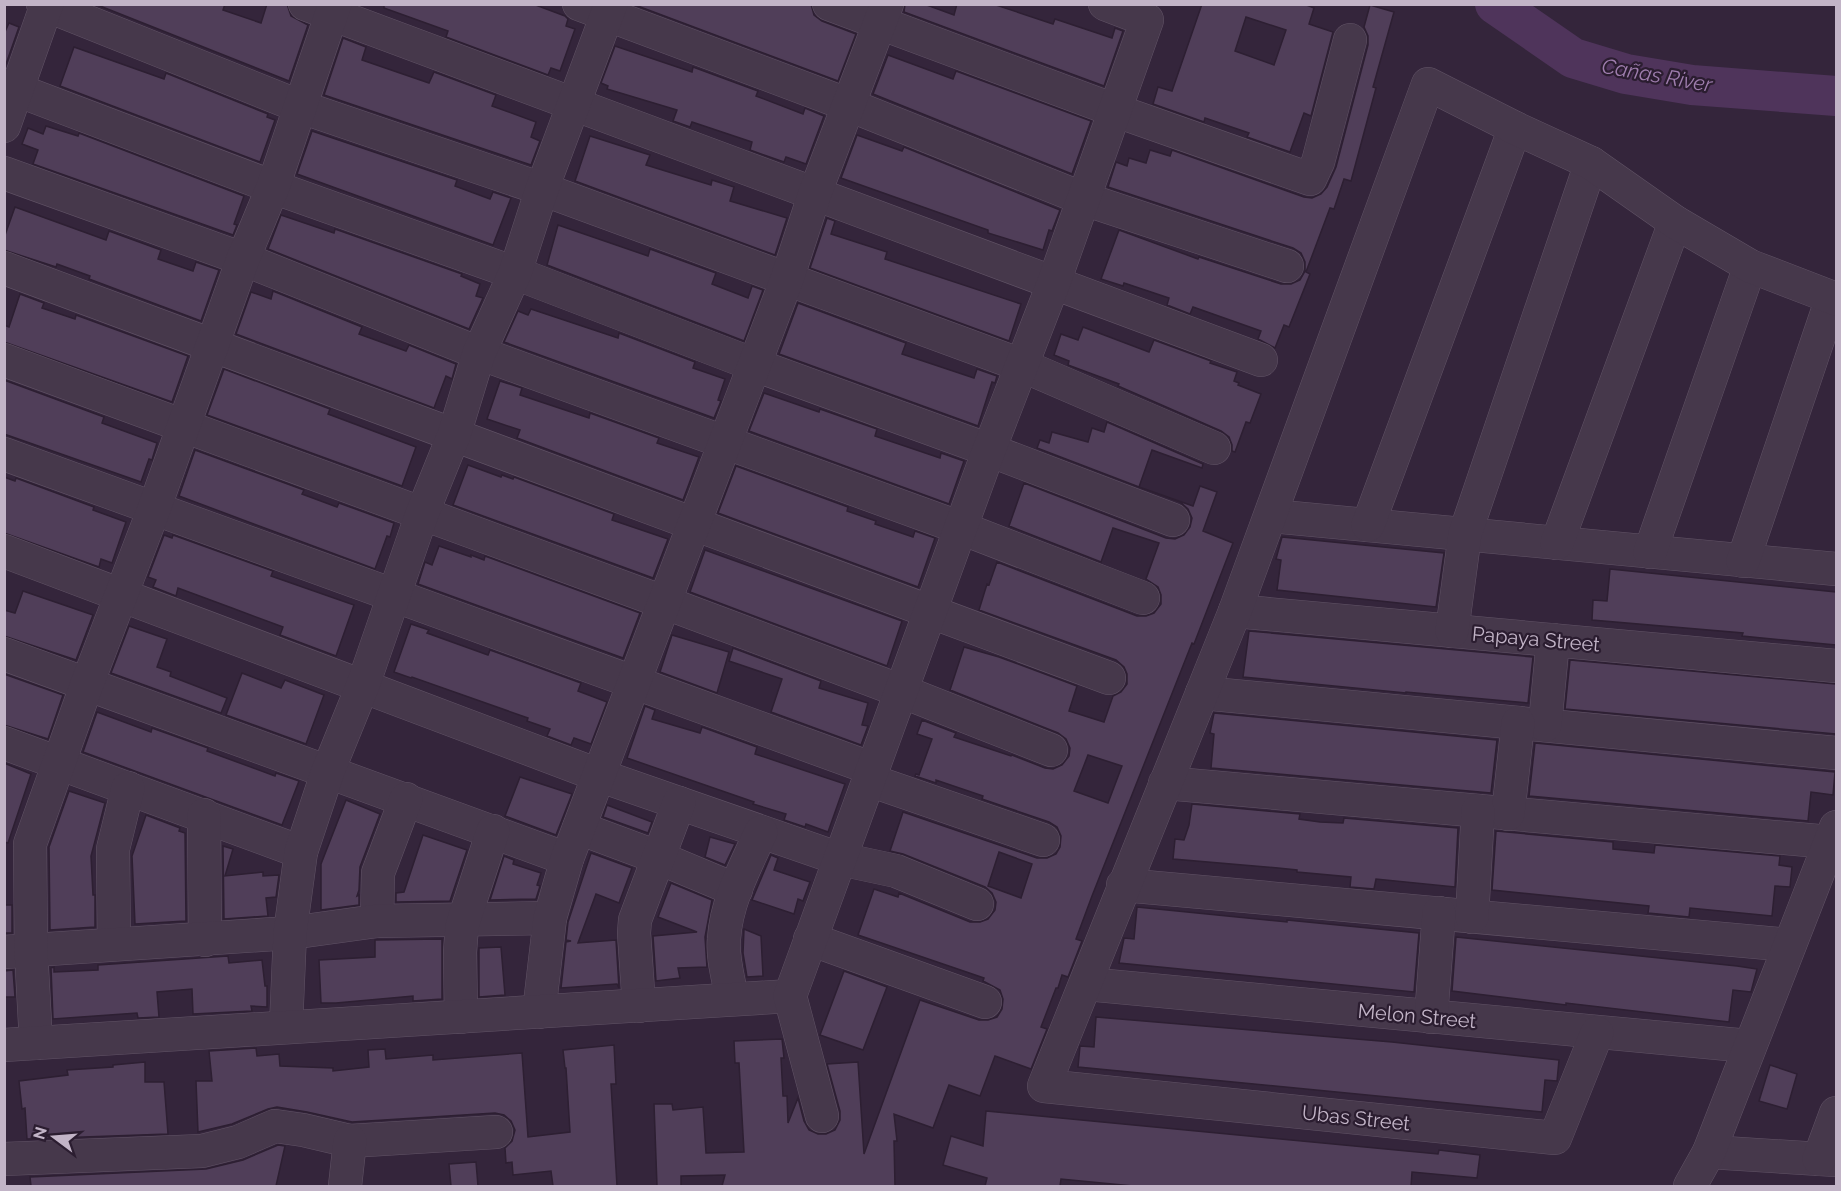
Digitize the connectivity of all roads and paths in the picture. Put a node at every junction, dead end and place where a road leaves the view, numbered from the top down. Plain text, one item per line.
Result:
1 (829, 4) edge
2 (1105, 4) edge
3 (46, 5) edge
4 (324, 8) edge
5 (599, 8) edge
6 (884, 14) edge
7 (1350, 40) dead end
8 (11, 87) edge
9 (573, 105) junction
10 (849, 105) junction
11 (301, 107) junction
12 (1114, 110) junction
13 (4, 126) edge
14 (1515, 128) junction
15 (1591, 163) junction
16 (4, 173) edge
17 (273, 187) junction
18 (542, 189) junction
19 (815, 194) junction
20 (1084, 199) junction
21 (1675, 222) junction
22 (243, 259) junction
23 (1287, 266) dead end
24 (1750, 266) junction
25 (4, 268) edge
26 (515, 273) junction
27 (787, 279) junction
28 (1054, 282) junction
29 (1834, 298) edge
30 (213, 345) junction
31 (479, 353) junction
32 (4, 360) edge
33 (1261, 360) dead end
34 (755, 365) junction
35 (1021, 365) junction
36 (183, 424) junction
37 (454, 435) junction
38 (726, 444) junction
39 (1214, 448) dead end
40 (989, 450) junction
41 (4, 454) edge
42 (154, 509) junction
43 (422, 514) junction
44 (1271, 516) junction
45 (1173, 520) dead end
46 (694, 523) junction
47 (1368, 525) junction
48 (961, 528) junction
49 (1465, 534) junction
50 (1557, 543) junction
51 (4, 551) edge
52 (1650, 552) junction
53 (1743, 561) junction
54 (1836, 569) edge
55 (122, 594) junction
56 (393, 596) junction
57 (1143, 598) dead end
58 (666, 603) junction
59 (1235, 611) junction
60 (930, 612) junction
61 (1452, 631) junction
62 (1553, 640) junction
63 (4, 654) edge
64 (1836, 666) edge
65 (1109, 678) dead end
66 (87, 684) junction
67 (635, 685) junction
68 (363, 686) junction
69 (901, 691) junction
70 (1202, 693) junction
71 (1531, 724) junction
72 (4, 743) edge
73 (1051, 750) dead end
74 (1836, 753) edge
75 (58, 762) junction
76 (328, 771) junction
77 (598, 775) junction
78 (871, 775) junction
79 (1165, 783) junction
80 (128, 788) junction
81 (406, 799) junction
82 (679, 804) junction
83 (1493, 812) junction
84 (204, 815) junction
85 (579, 828) junction
86 (493, 831) junction
87 (761, 832) junction
88 (1833, 835) edge
89 (1043, 840) dead end
90 (301, 852) junction
91 (657, 857) junction
92 (567, 859) junction
93 (840, 859) junction
94 (1124, 885) junction
95 (736, 890) junction
96 (977, 904) dead end
97 (1439, 913) junction
98 (1472, 916) junction
99 (550, 918) junction
100 (464, 920) junction
101 (377, 921) junction
102 (290, 933) junction
103 (810, 939) junction
104 (205, 940) junction
105 (114, 944) junction
106 (1789, 945) junction
107 (18, 951) edge
108 (1086, 984) junction
109 (790, 996) junction
110 (732, 999) junction
111 (985, 1002) dead end
112 (639, 1006) junction
113 (539, 1012) junction
114 (461, 1017) junction
115 (1431, 1017) junction
116 (286, 1027) junction
117 (1597, 1033) junction
118 (20, 1044) edge
119 (1749, 1046) junction
120 (1836, 1113) edge
121 (822, 1116) dead end
122 (496, 1132) dead end
123 (350, 1141) junction
124 (1709, 1152) junction
125 (4, 1159) edge
126 (1828, 1159) edge
127 (345, 1186) edge
128 (1690, 1186) edge

1 - 6 street
2 - 12 street
3 - 8 street
3 - 11 street
4 - 9 street
4 - 11 street
5 - 9 street
5 - 10 street
6 - 10 street
6 - 12 street
7 - 12 street
8 - 13 street
8 - 17 street
9 - 18 street
9 - 19 street
10 - 19 street
10 - 20 street
11 - 17 street
11 - 18 street
12 - 20 street
14 - 15 street
14 - 44 street
14 - 47 street
15 - 21 street
15 - 49 street
16 - 22 street
17 - 22 street
17 - 26 street
18 - 26 street
18 - 27 street
19 - 27 street
19 - 28 street
20 - 23 street
20 - 28 street
21 - 24 street
21 - 50 street
22 - 30 street
22 - 31 street
24 - 29 street
24 - 52 street
25 - 30 street
26 - 31 street
26 - 34 street
27 - 34 street
27 - 35 street
28 - 33 street
28 - 35 street
29 - 53 street
30 - 36 street
30 - 37 street
31 - 37 street
31 - 38 street
32 - 36 street
34 - 38 street
34 - 40 street
35 - 39 street
35 - 40 street
36 - 42 street
36 - 43 street
37 - 43 street
37 - 46 street
38 - 46 street
38 - 48 street
40 - 45 street
40 - 48 street
41 - 42 street
42 - 55 street
42 - 56 street
43 - 56 street
43 - 58 street
44 - 47 street
44 - 59 street
46 - 58 street
46 - 60 street
47 - 49 street
48 - 57 street
48 - 60 street
49 - 50 street
49 - 61 street
50 - 52 street
51 - 55 street
52 - 53 street
53 - 54 street
55 - 66 street
55 - 68 street
56 - 67 street
56 - 68 street
58 - 67 street
58 - 69 street
59 - 61 street, Papaya Street
59 - 70 street
60 - 65 street
60 - 69 street
61 - 62 street, Papaya Street
62 - 64 street, Papaya Street
62 - 71 street
63 - 66 street
66 - 75 street
66 - 76 street
67 - 77 street
67 - 78 street
68 - 76 street
68 - 77 street
69 - 73 street
69 - 78 street
70 - 71 street
70 - 79 street
71 - 74 street
71 - 83 street
72 - 75 street
75 - 80 street
75 - 107 street
76 - 81 street
76 - 90 street
77 - 82 street
77 - 85 street
78 - 89 street
78 - 93 street
79 - 83 street
79 - 94 street
80 - 84 street
80 - 105 street
81 - 86 street
81 - 101 street
82 - 87 street
82 - 91 street
83 - 88 street
83 - 98 street
84 - 90 street
84 - 104 street
85 - 91 street
85 - 92 street
86 - 92 street
86 - 100 street
87 - 93 street
87 - 95 street
88 - 106 street
90 - 102 street
91 - 95 street
91 - 112 street
92 - 99 street
93 - 96 street
93 - 103 street
94 - 97 street
94 - 108 street
95 - 110 street
97 - 98 street
97 - 115 street
98 - 106 street
99 - 100 street
99 - 113 street
100 - 101 street
100 - 114 street
101 - 102 street
102 - 104 street
102 - 116 street
103 - 109 street
103 - 111 street
104 - 105 street
105 - 107 street
106 - 119 street
107 - 118 street
108 - 115 street, Melon Street
108 - 117 street, Ubas Street
109 - 110 street
109 - 121 street
110 - 112 street
112 - 113 street
113 - 114 street
114 - 116 street
115 - 117 street, Melon Street
116 - 118 street
117 - 119 street, Melon Street
119 - 124 street
120 - 126 street
122 - 123 street
123 - 125 street
123 - 127 street
124 - 126 street
124 - 128 street

